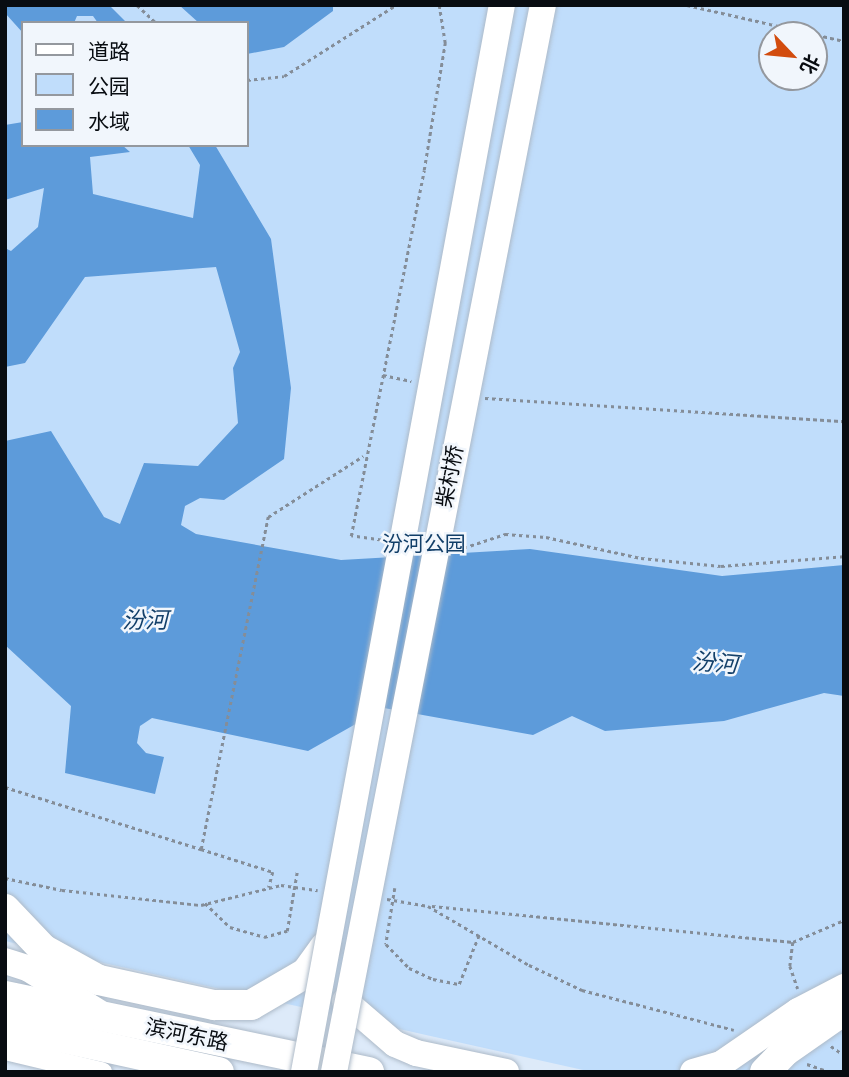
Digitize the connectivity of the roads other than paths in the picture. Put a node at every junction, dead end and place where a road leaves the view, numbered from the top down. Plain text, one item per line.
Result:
1 (502, 5) edge
2 (543, 5) edge
3 (6, 910) edge
4 (325, 947) junction
5 (5, 961) edge
6 (844, 987) edge
7 (5, 996) edge
8 (345, 1001) junction
9 (844, 1010) edge
10 (106, 1017) junction
11 (10, 1036) edge
12 (101, 1072) edge
13 (219, 1072) edge
14 (304, 1072) edge
15 (334, 1072) edge
16 (369, 1072) edge
17 (506, 1072) edge
18 (693, 1072) edge
19 (765, 1072) edge

1 - 4 main road, 柴村桥, bridge
2 - 8 main road, 柴村桥, bridge
3 - 4 highway
4 - 14 main road, 柴村桥, bridge
5 - 10 main road
6 - 18 main road, bridge
7 - 10 highway, 滨河东路
8 - 15 main road, 柴村桥, bridge
8 - 17 main road
9 - 19 highway, bridge
10 - 16 highway, 滨河东路
11 - 12 street
11 - 13 highway, 滨河东路

